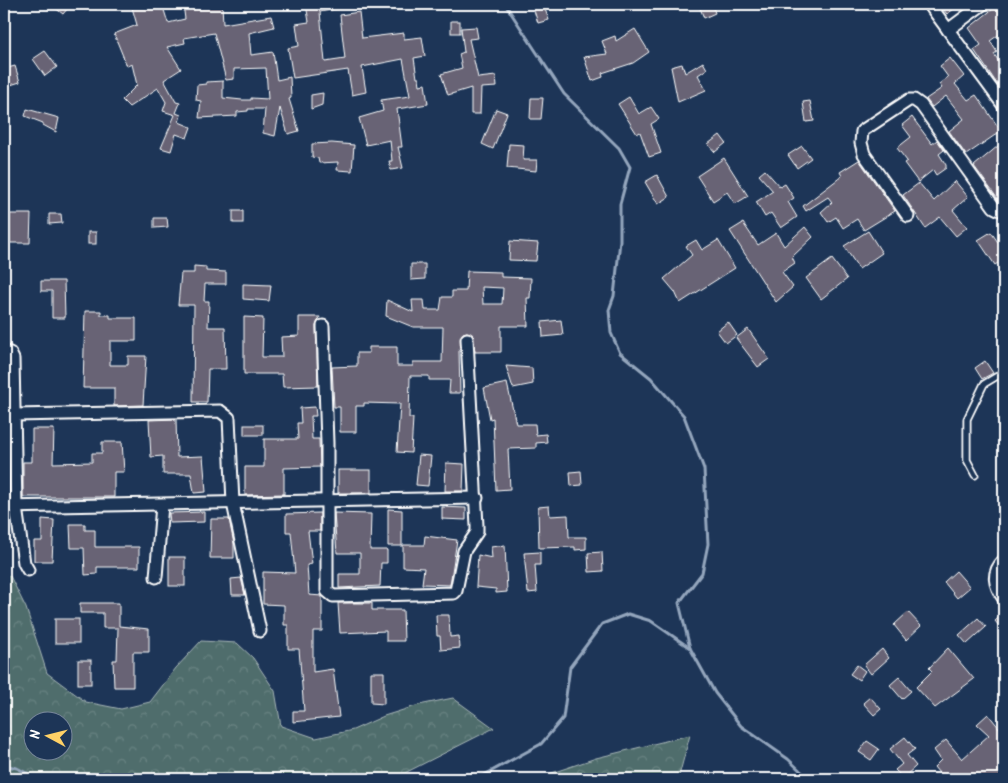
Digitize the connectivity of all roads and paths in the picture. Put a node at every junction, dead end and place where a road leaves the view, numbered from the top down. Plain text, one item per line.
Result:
1 (929, 4) edge
2 (982, 4) edge
3 (948, 30) junction
4 (1004, 106) edge
5 (1004, 208) edge
6 (908, 216) dead end
7 (323, 326) dead end
8 (467, 339) dead end
9 (4, 352) edge
10 (1004, 372) edge
11 (14, 415) junction
12 (975, 475) dead end
13 (477, 498) junction
14 (326, 500) junction
15 (233, 503) junction
16 (162, 505) junction
17 (4, 507) edge
18 (16, 507) junction
19 (1004, 560) edge
20 (28, 570) dead end
21 (156, 577) dead end
22 (1004, 599) edge
23 (260, 630) dead end

1 - 3 street
2 - 3 street
3 - 4 street
5 - 6 street
7 - 14 street
8 - 13 street
9 - 11 street
10 - 12 lane
11 - 15 street
11 - 18 street
13 - 14 street
13 - 14 street
14 - 15 street
15 - 16 street
15 - 23 street
16 - 18 street
16 - 21 street
17 - 18 street
18 - 20 street
19 - 22 street

